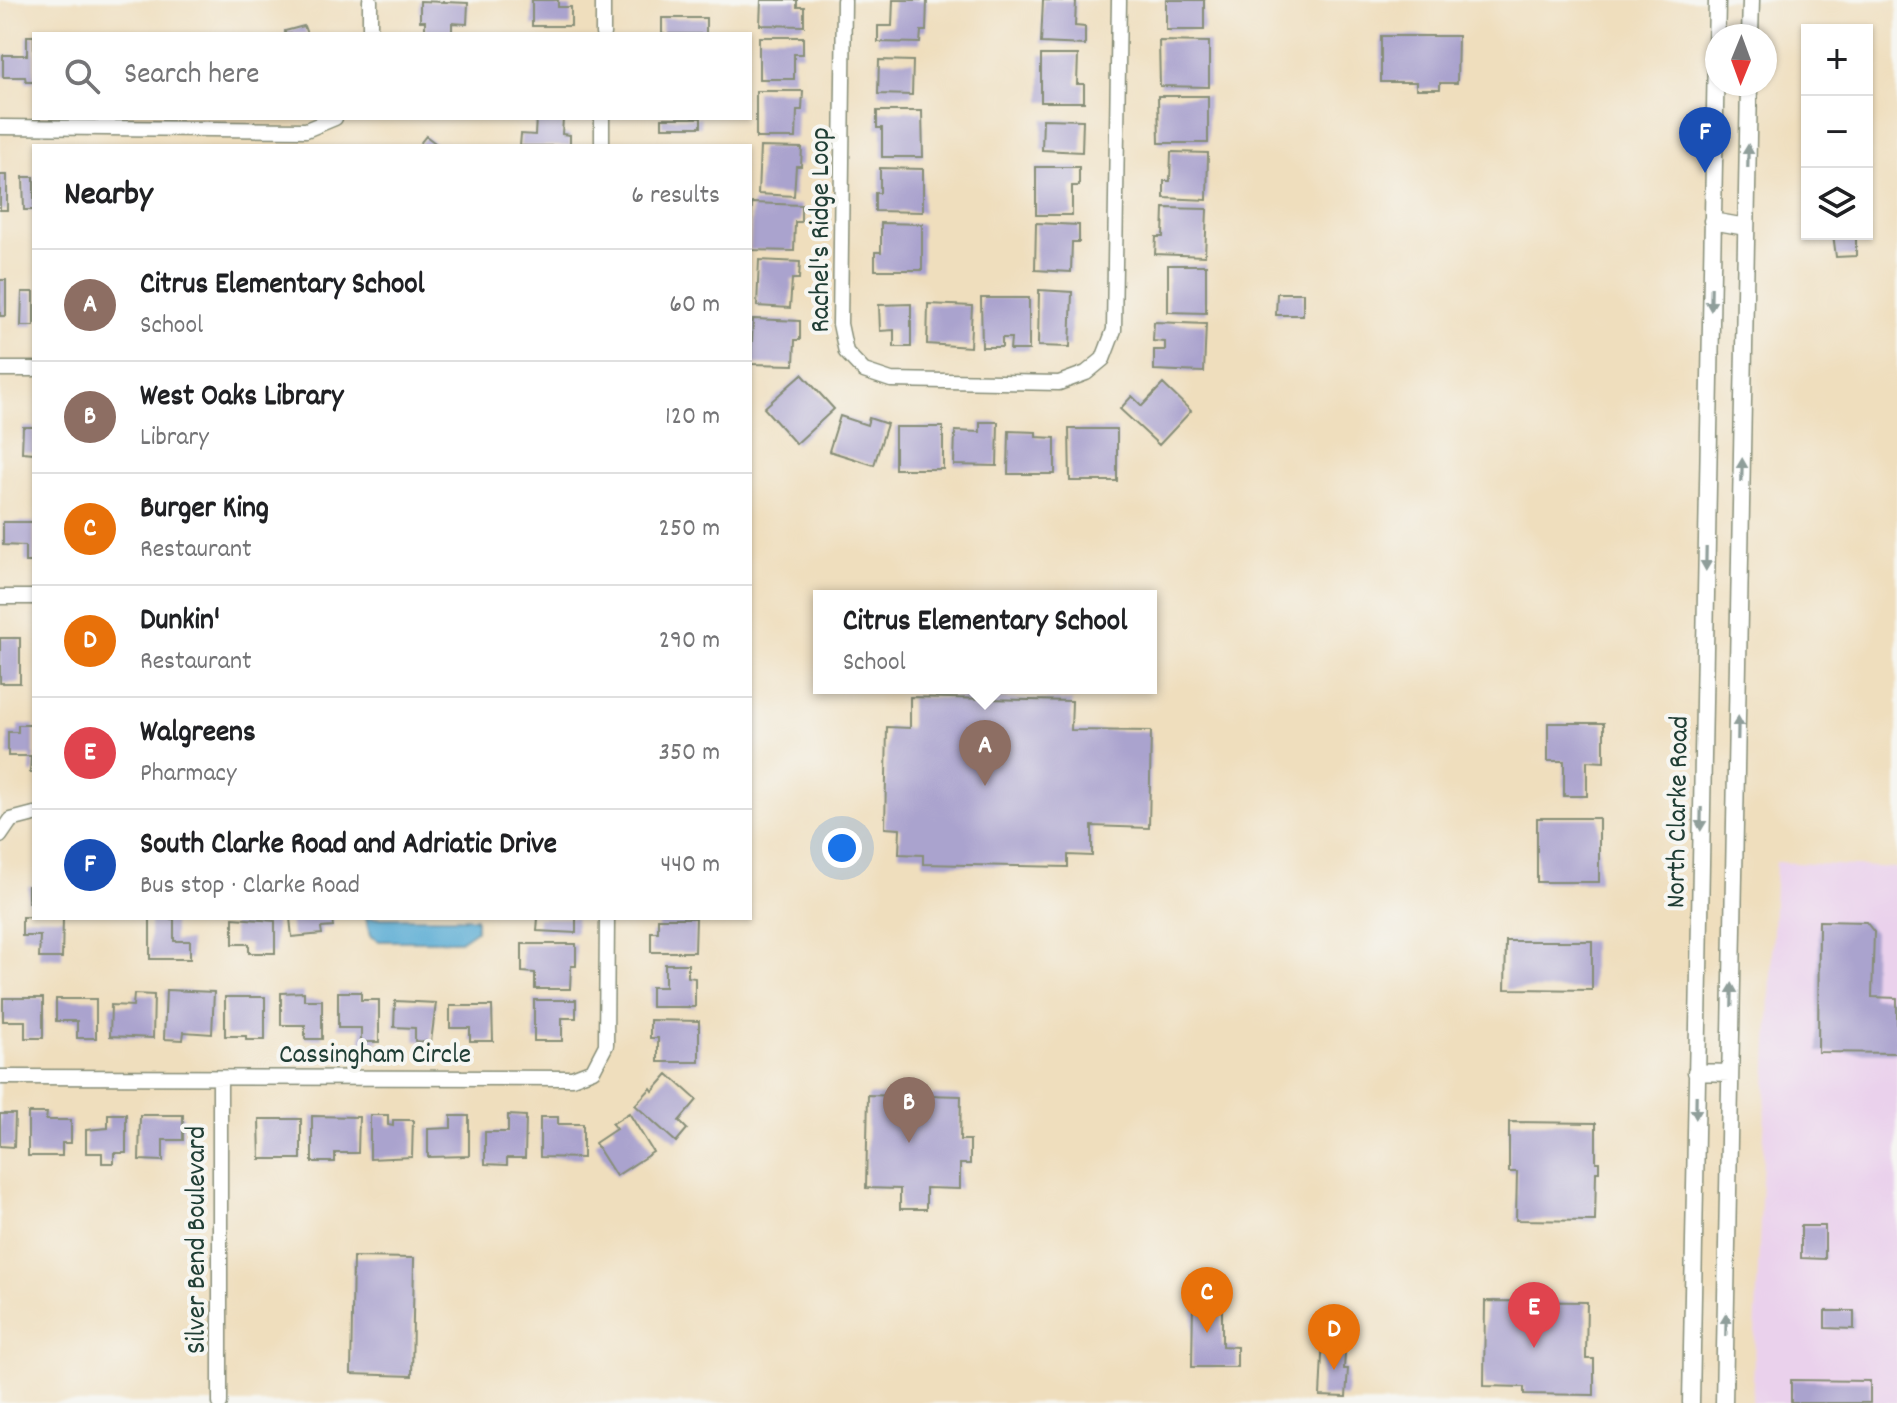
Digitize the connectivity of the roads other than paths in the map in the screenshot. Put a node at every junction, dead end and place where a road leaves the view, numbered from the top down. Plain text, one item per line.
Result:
1 (370, 0) edge
2 (603, 0) edge
3 (844, 0) edge
4 (1119, 0) edge
5 (1717, 0) edge
6 (1751, 0) edge
7 (1750, 24) edge
8 (370, 32) edge
9 (603, 32) edge
10 (1749, 96) edge
11 (330, 120) edge
12 (602, 120) edge
13 (0, 127) edge
14 (602, 144) edge
15 (1712, 221) junction
16 (1746, 227) junction
17 (0, 369) edge
18 (32, 369) edge
19 (0, 597) edge
20 (32, 597) edge
21 (32, 815) edge
22 (0, 836) edge
23 (607, 920) edge
24 (1696, 1072) junction
25 (1730, 1073) junction
26 (0, 1077) edge
27 (220, 1078) junction
28 (220, 1403) edge
29 (1691, 1403) edge
30 (1724, 1403) edge

1 - 8 street
2 - 9 street
3 - 4 street, Rachel's Ridge Loop
5 - 15 street, North Clarke Road
6 - 7 street
16 -> 10 street
11 - 13 street
12 - 14 street
15 - 16 street
15 -> 24 street, North Clarke Road
25 -> 16 street
17 - 18 street
19 - 20 street
21 - 22 street
23 - 27 street, Cassingham Circle
24 - 25 street
24 -> 29 street, North Clarke Road
30 -> 25 street
26 - 27 street, Cassingham Circle
27 - 28 street, Silver Bend Boulevard

